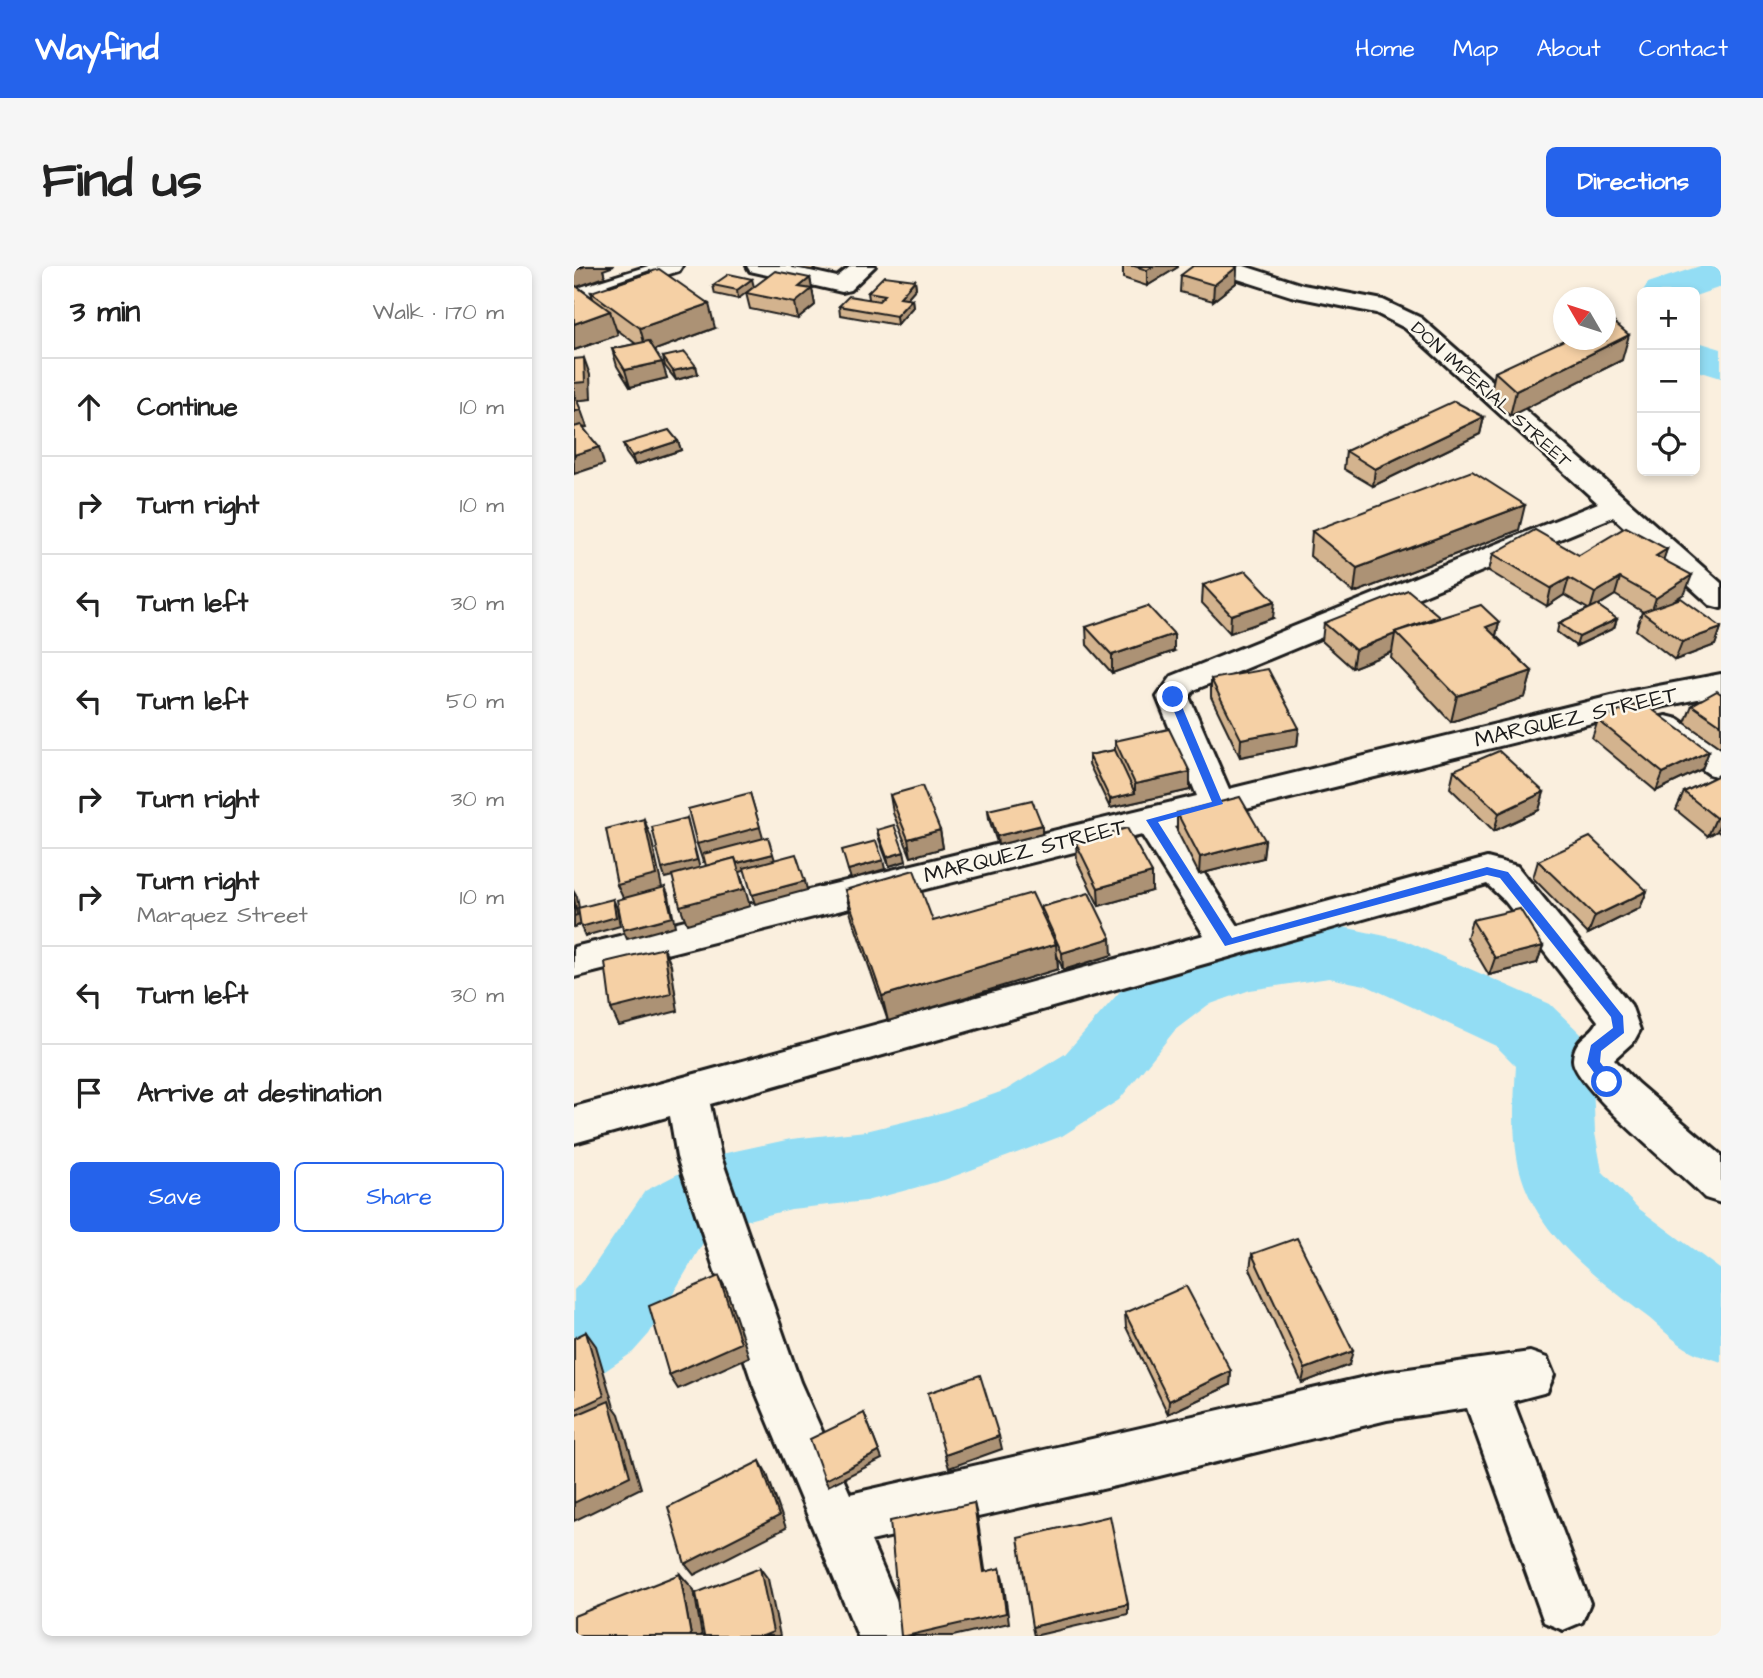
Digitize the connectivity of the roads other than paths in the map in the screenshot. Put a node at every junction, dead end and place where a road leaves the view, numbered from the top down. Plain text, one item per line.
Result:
1 (671, 266) edge
2 (758, 266) edge
3 (864, 266) edge
4 (1220, 266) edge
5 (574, 297) edge
6 (1615, 506) junction
7 (1721, 599) edge
8 (1721, 684) edge
9 (1632, 702) junction
10 (1721, 766) edge
11 (1218, 804) junction
12 (1151, 820) junction
13 (1229, 943) junction
14 (574, 962) edge
15 (687, 1094) junction
16 (574, 1125) edge
17 (1721, 1184) edge
18 (836, 1523) junction
19 (1563, 1603) dead end
20 (885, 1636) edge

1 - 5 street
2 - 3 street
4 - 6 street, DON IMPERIAL STREET
6 - 7 street, DON IMPERIAL STREET
6 - 11 street
8 - 9 street, MARQUEZ STREET
9 - 10 street
9 - 11 street, MARQUEZ STREET
11 - 12 street, MARQUEZ STREET
12 - 13 street
12 - 14 street, MARQUEZ STREET
13 - 15 street
13 - 17 street
15 - 16 street
15 - 18 street
18 - 19 street
18 - 20 street

